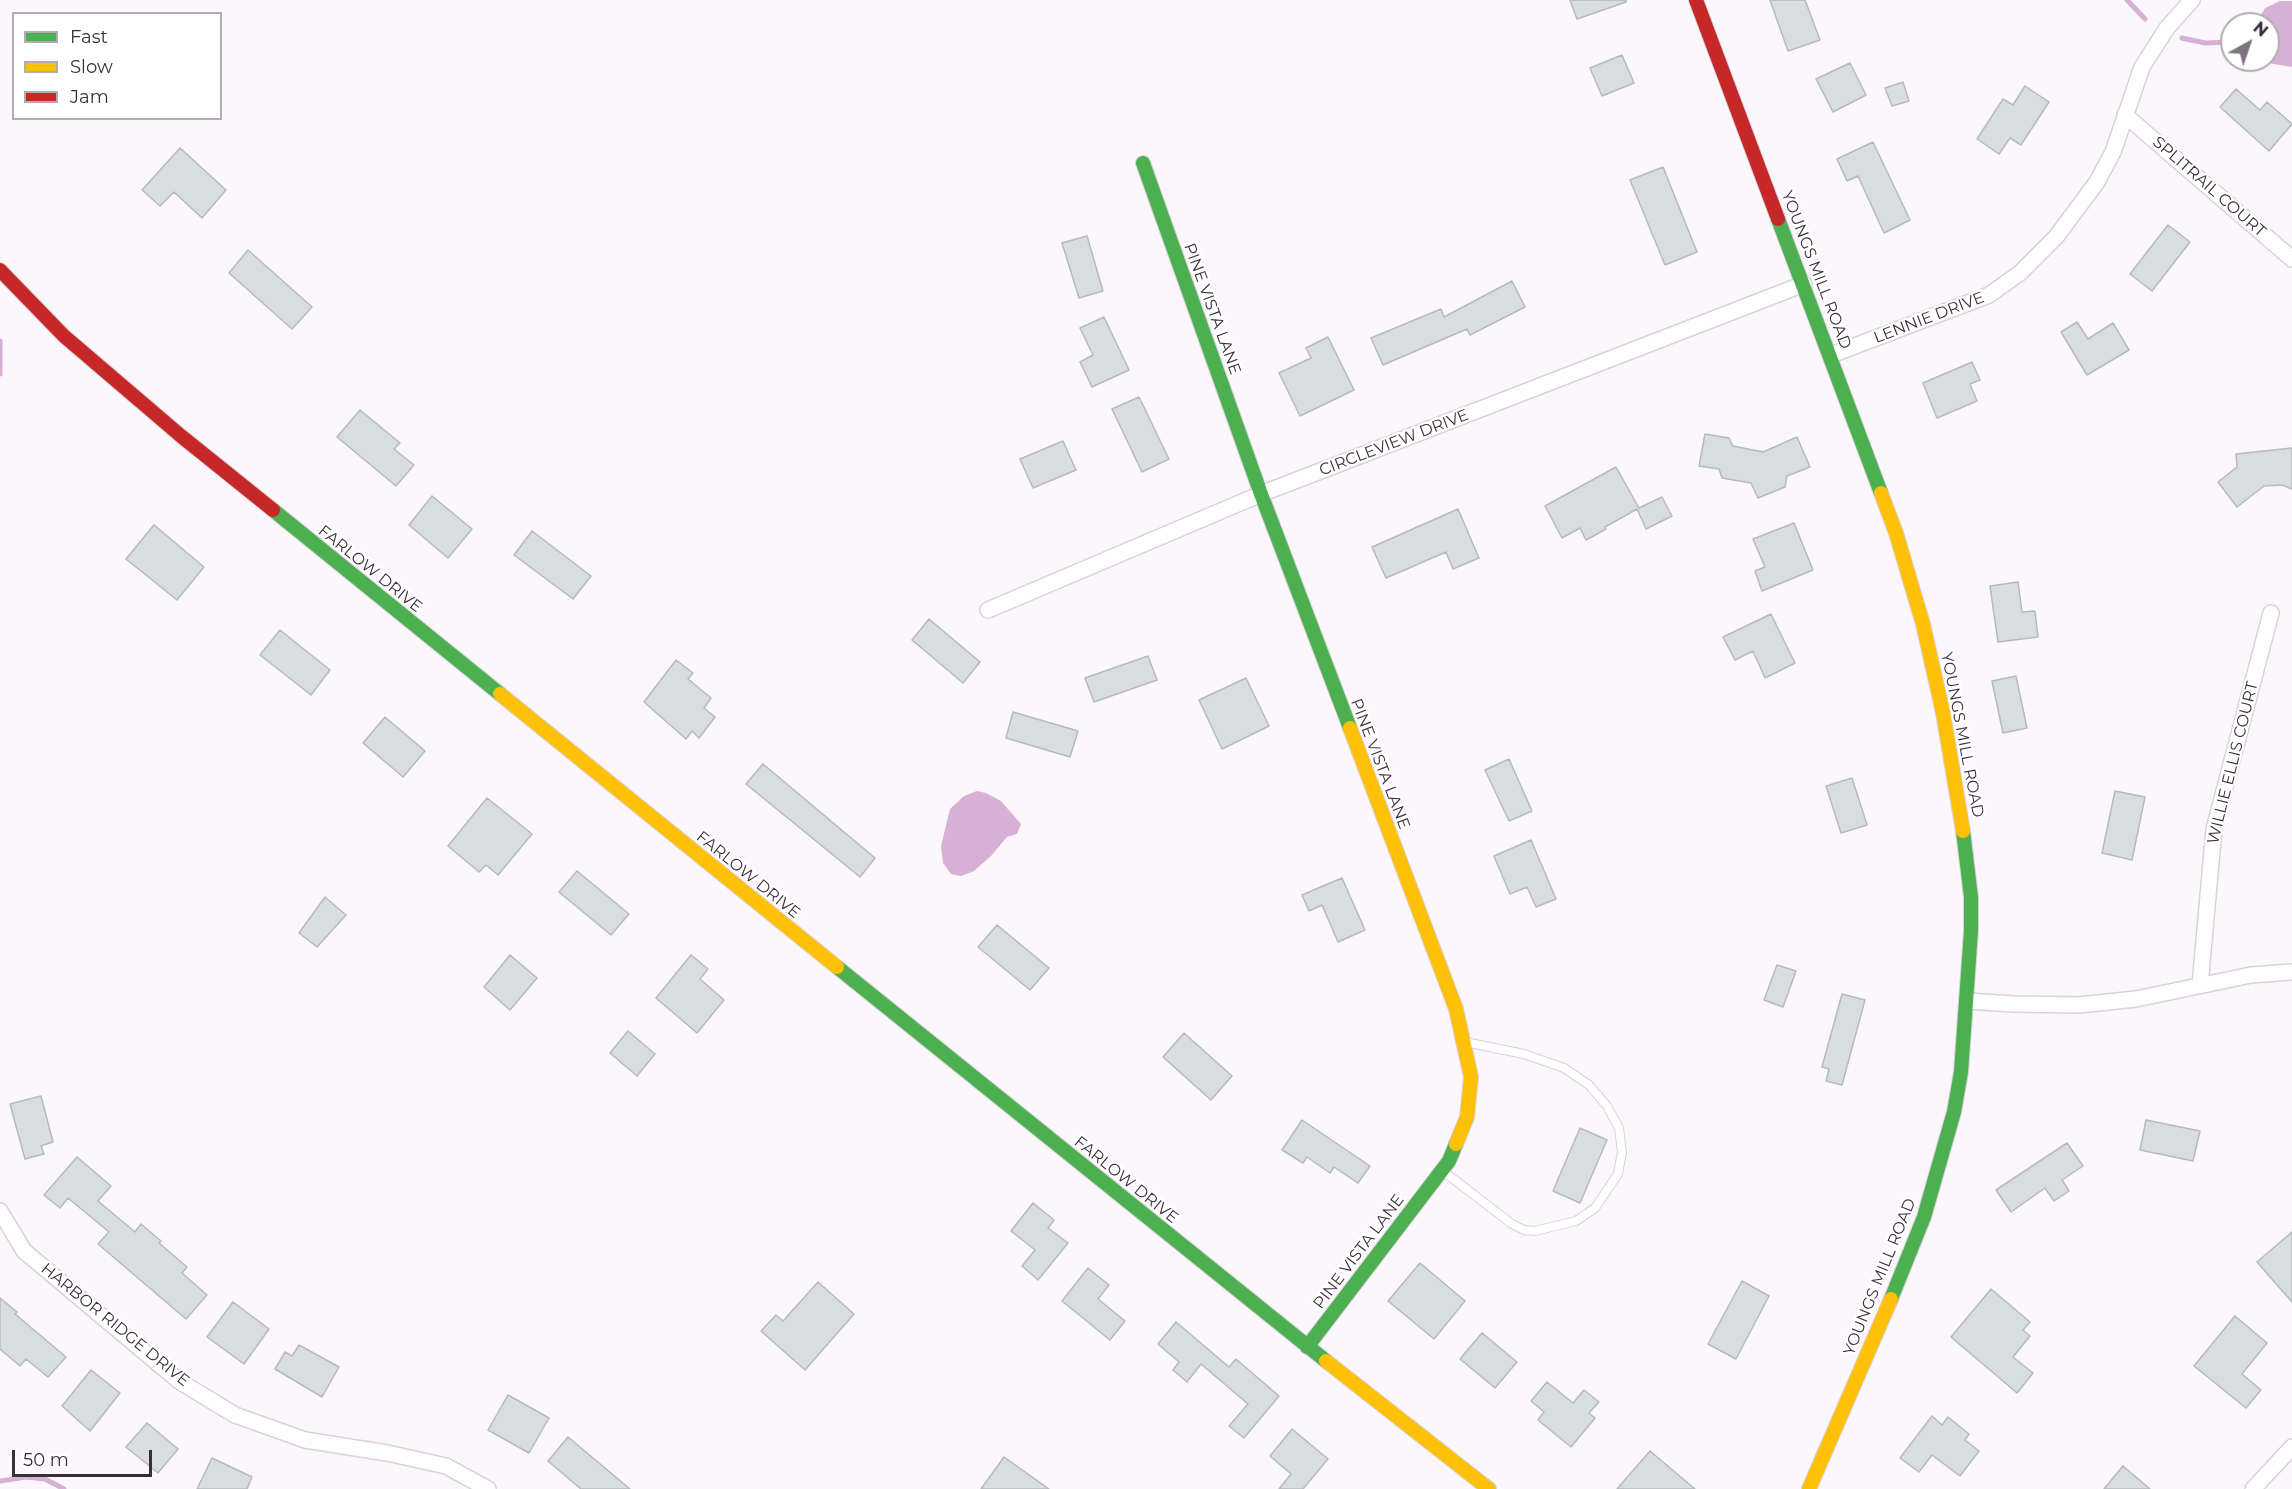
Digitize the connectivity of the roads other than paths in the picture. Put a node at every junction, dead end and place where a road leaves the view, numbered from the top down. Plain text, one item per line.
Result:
1 (1696, 0) edge
2 (2192, 0) edge
3 (2125, 116) junction
4 (1143, 163) dead end
5 (2292, 259) edge
6 (0, 270) edge
7 (1804, 284) junction
8 (1831, 355) junction
9 (1261, 494) junction
10 (988, 610) dead end
11 (2271, 613) dead end
12 (2292, 972) edge
13 (2200, 986) junction
14 (1967, 1001) junction
15 (1463, 1042) junction
16 (1442, 1170) junction
17 (0, 1211) edge
18 (1307, 1347) junction
19 (2292, 1447) edge
20 (488, 1489) edge
21 (1489, 1489) edge
22 (1810, 1489) edge
23 (2253, 1489) edge

1 - 7 street, YOUNGS MILL ROAD
2 - 3 street, LENNIE DRIVE
3 - 5 street, SPLITRAIL COURT
3 - 8 street, LENNIE DRIVE
4 - 9 street, PINE VISTA LANE
6 - 18 street, FARLOW DRIVE
7 - 8 street, YOUNGS MILL ROAD
7 - 9 street, CIRCLEVIEW DRIVE
8 - 14 street, YOUNGS MILL ROAD
9 - 10 street, CIRCLEVIEW DRIVE
9 - 15 street, PINE VISTA LANE
11 - 13 street, WILLIE ELLIS COURT
12 - 13 street
13 - 14 street
14 - 22 street, YOUNGS MILL ROAD
15 - 16 street, PINE VISTA LANE
15 - 16 lane
16 - 18 street, PINE VISTA LANE
17 - 20 street, HARBOR RIDGE DRIVE
18 - 21 street, FARLOW DRIVE
19 - 23 street

